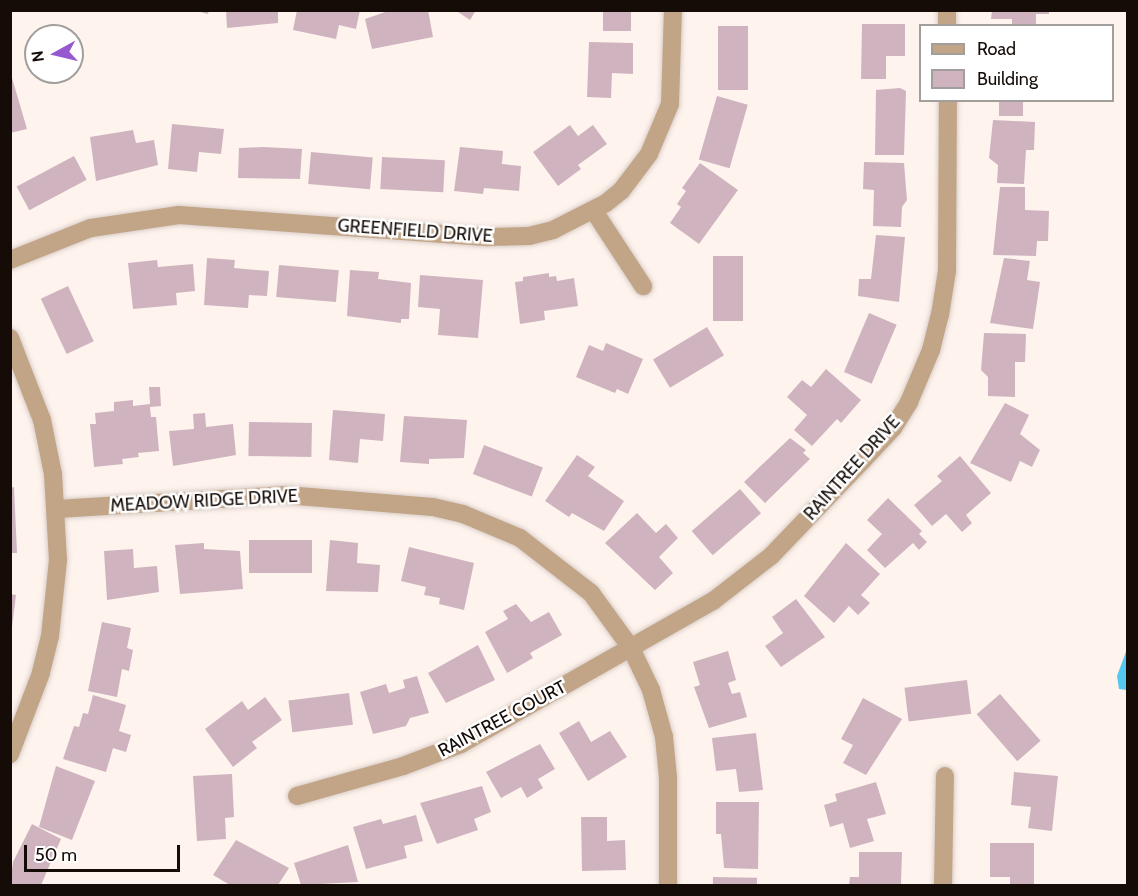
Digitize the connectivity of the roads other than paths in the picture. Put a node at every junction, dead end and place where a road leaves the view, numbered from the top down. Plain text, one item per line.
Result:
1 (673, 10) edge
2 (948, 102) edge
3 (594, 211) junction
4 (10, 260) edge
5 (642, 286) dead end
6 (10, 338) edge
7 (57, 509) junction
8 (631, 648) junction
9 (10, 754) edge
10 (945, 776) dead end
11 (297, 796) dead end
12 (668, 885) edge
13 (943, 885) edge

1 - 3 street, GREENFIELD DRIVE
2 - 8 street, RAINTREE DRIVE
3 - 4 street, GREENFIELD DRIVE
3 - 5 street
6 - 7 street
7 - 8 street, MEADOW RIDGE DRIVE
7 - 9 street
8 - 11 street, RAINTREE COURT
8 - 12 street, MEADOW RIDGE DRIVE
10 - 13 street

